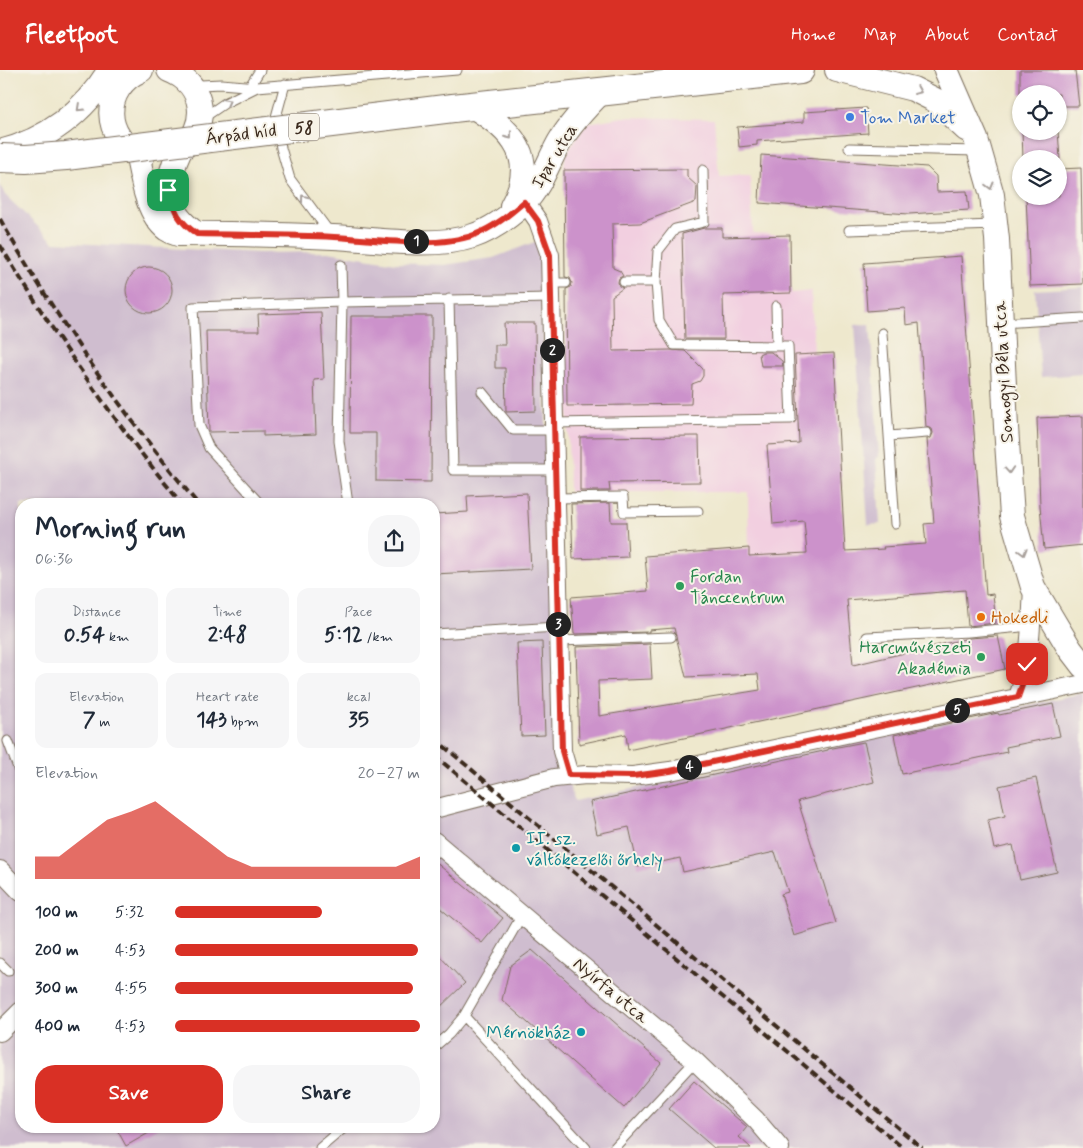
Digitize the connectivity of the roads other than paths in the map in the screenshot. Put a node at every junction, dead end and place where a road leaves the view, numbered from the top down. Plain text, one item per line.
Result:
1 (260, 70) edge
2 (457, 70) edge
3 (800, 70) edge
4 (837, 70) edge
5 (946, 70) edge
6 (130, 71) edge
7 (178, 74) edge
8 (285, 84) junction
9 (253, 87) junction
10 (601, 92) junction
11 (462, 107) junction
12 (200, 120) junction
13 (978, 145) junction
14 (849, 148) dead end
15 (180, 150) junction
16 (0, 152) edge
17 (137, 153) junction
18 (0, 158) edge
19 (703, 170) dead end
20 (524, 202) junction
21 (505, 218) junction
22 (995, 225) junction
23 (849, 230) dead end
24 (197, 234) junction
25 (333, 237) junction
26 (341, 265) dead end
27 (624, 282) dead end
28 (656, 282) junction
29 (556, 288) junction
30 (450, 299) junction
31 (342, 302) junction
32 (776, 306) dead end
33 (1083, 318) edge
34 (1000, 323) junction
35 (882, 333) dead end
36 (777, 346) junction
37 (482, 392) dead end
38 (554, 427) junction
39 (927, 433) dead end
40 (889, 436) junction
41 (555, 470) junction
42 (255, 498) edge
43 (347, 498) edge
44 (555, 498) junction
45 (698, 511) dead end
46 (895, 524) dead end
47 (1033, 587) junction
48 (1031, 626) junction
49 (440, 634) edge
50 (558, 634) junction
51 (671, 637) dead end
52 (867, 637) dead end
53 (1083, 666) edge
54 (1083, 684) edge
55 (1018, 697) junction
56 (8, 741) dead end
57 (15, 760) edge
58 (569, 775) junction
59 (440, 807) edge
60 (440, 846) edge
61 (0, 868) edge
62 (15, 871) edge
63 (15, 885) edge
64 (522, 915) junction
65 (0, 963) edge
66 (8, 971) dead end
67 (464, 1016) junction
68 (15, 1017) edge
69 (0, 1032) edge
70 (440, 1042) edge
71 (695, 1060) junction
72 (338, 1133) edge
73 (320, 1148) edge
74 (586, 1148) edge
75 (614, 1148) edge
76 (780, 1148) edge

1 - 9 lane
2 - 8 lane
3 - 10 main road, 58
4 -> 13 street
5 - 13 street, Somogyi Béla utca
6 -> 16 street
6 - 17 street
7 - 9 lane
7 - 12 street
8 - 9 lane
25 -> 8 lane
12 -> 9 lane
10 - 11 main road, Árpád híd / 58
10 - 20 street, Ipar utca
11 - 18 main road, Árpád híd / 58, bridge
11 -> 21 street, Ipar utca
12 - 15 street
13 - 14 lane
13 -> 22 street, Somogyi Béla utca
15 - 17 street
15 - 24 street
17 - 24 street, Ipar utca
19 - 28 lane
20 - 21 street, Ipar utca
20 - 29 street
21 - 25 street, Ipar utca
22 - 23 lane
22 - 34 street, Somogyi Béla utca
24 - 25 street, Ipar utca
26 - 31 lane
27 - 28 lane
28 - 36 lane
29 - 30 lane
29 - 38 street
30 - 31 lane
30 - 41 lane
31 - 42 lane
31 - 43 lane
32 - 36 lane
33 - 34 lane
34 -> 47 street, Somogyi Béla utca
35 - 40 lane
36 - 38 lane
37 - 38 lane
38 - 41 street
39 - 40 lane
40 - 46 lane
41 - 44 street
44 - 45 lane
44 - 50 street
47 - 48 street
47 - 53 street, Somogyi Béla utca
48 - 52 lane
48 - 55 street
49 - 50 lane
50 - 51 lane
50 - 58 street
54 - 55 street
55 - 58 street
56 - 57 lane
58 - 59 street
60 - 64 street, Nyírfa utca
61 - 62 street
61 - 63 street
64 - 67 lane
64 - 71 street, Nyírfa utca
65 - 66 lane
67 - 70 lane
67 - 74 lane
68 - 69 street
71 - 75 lane
71 - 76 street, Nyírfa utca
72 - 73 lane

